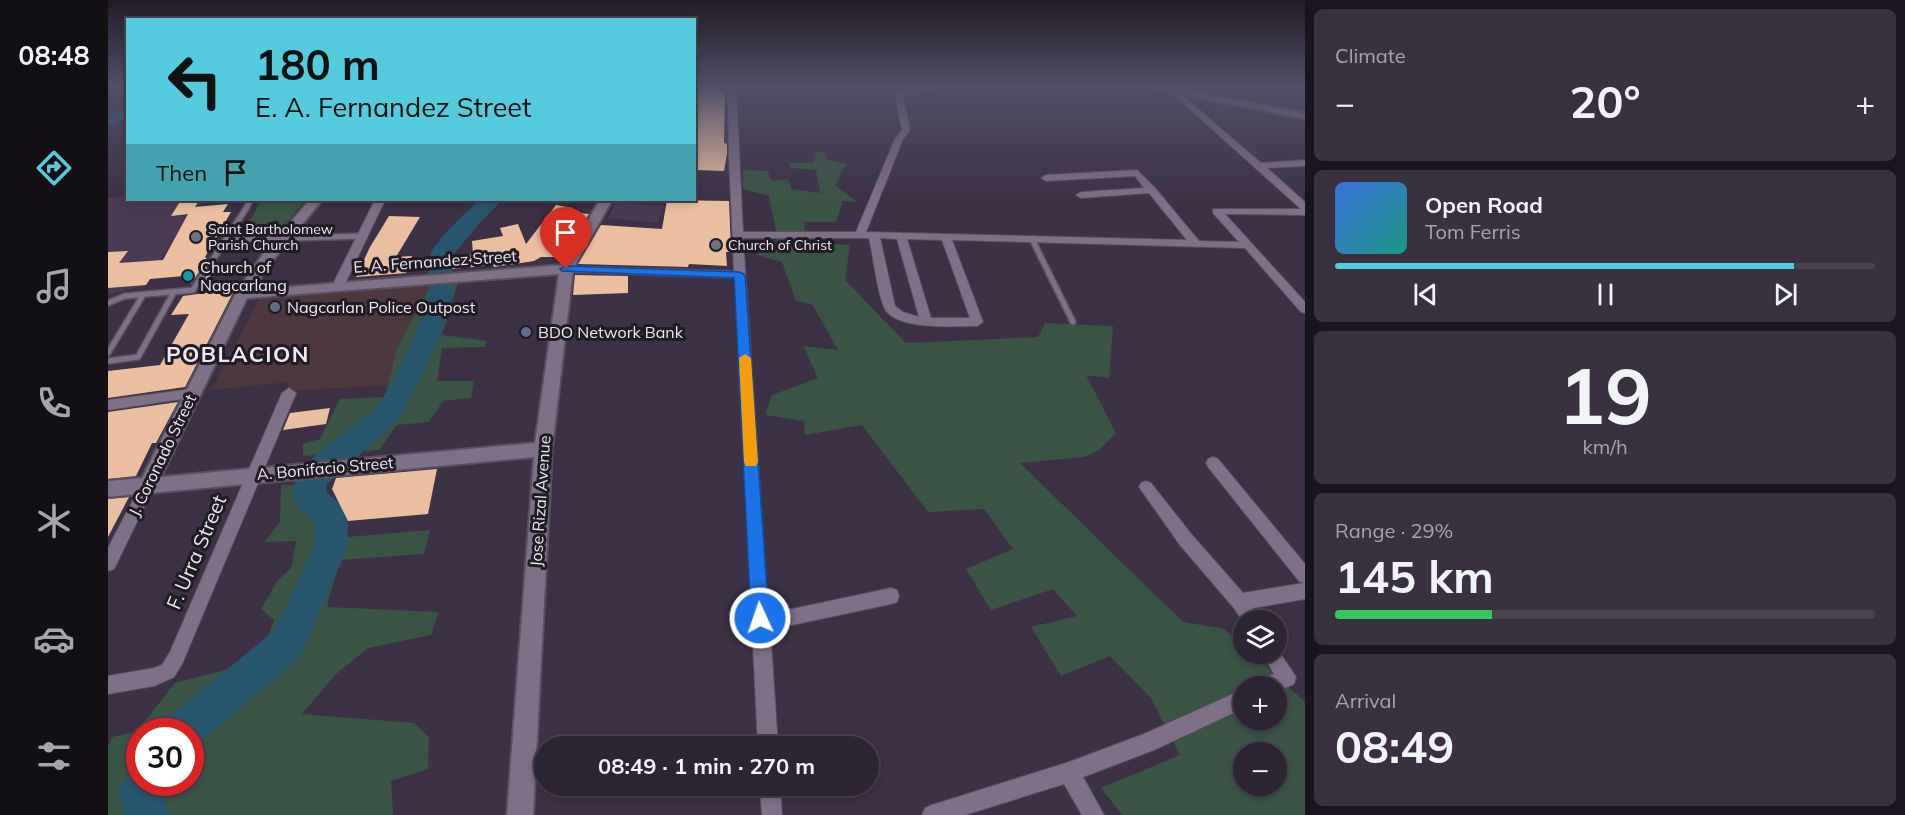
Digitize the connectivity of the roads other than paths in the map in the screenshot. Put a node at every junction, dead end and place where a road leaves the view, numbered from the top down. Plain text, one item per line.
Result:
1 (733, 125) edge
2 (905, 125) edge
3 (1213, 125) edge
4 (1305, 163) edge
5 (1258, 166) junction
6 (1046, 178) dead end
7 (1152, 190) junction
8 (1082, 195) dead end
9 (249, 201) edge
10 (315, 201) edge
11 (380, 201) edge
12 (605, 201) edge
13 (1302, 211) edge
14 (1305, 220) edge
15 (738, 235) junction
16 (860, 235) junction
17 (874, 235) junction
18 (363, 236) junction
19 (902, 236) junction
20 (946, 237) junction
21 (281, 238) junction
22 (1032, 239) junction
23 (226, 240) junction
24 (1196, 244) junction
25 (1247, 245) junction
26 (210, 264) dead end
27 (566, 269) junction
28 (740, 275) junction
29 (202, 276) dead end
30 (338, 286) junction
31 (174, 292) junction
32 (242, 294) junction
33 (143, 295) junction
34 (108, 303) edge
35 (1305, 309) edge
36 (926, 320) junction
37 (1073, 322) dead end
38 (108, 353) edge
39 (108, 361) edge
40 (289, 393) dead end
41 (191, 394) junction
42 (108, 405) edge
43 (543, 448) junction
44 (1213, 463) dead end
45 (254, 474) junction
46 (148, 485) junction
47 (1146, 487) dead end
48 (108, 489) edge
49 (108, 564) edge
50 (1305, 576) edge
51 (1305, 591) edge
52 (891, 596) dead end
53 (1240, 602) junction
54 (1245, 610) edge
55 (760, 618) junction
56 (108, 685) edge
57 (1233, 703) edge
58 (767, 736) edge
59 (1068, 772) junction
60 (770, 796) edge
61 (520, 815) edge
62 (771, 815) edge
63 (932, 815) edge
64 (1094, 815) edge

1 - 15 street
2 - 16 street
3 - 5 street
4 - 5 street
5 - 13 street
6 - 7 street
7 - 8 street
7 - 24 street
9 - 23 lane
10 - 21 main road, J. Coronado Street
11 - 18 street
12 - 27 main road, Jose Rizal Avenue
13 - 14 street
13 - 25 street
15 - 16 street
15 - 28 street
16 - 17 street
17 - 19 street
17 - 36 street
18 - 21 lane
18 - 30 street
19 - 20 street
19 - 36 street
20 - 22 street
20 - 36 street
21 - 23 lane
21 - 32 main road, J. Coronado Street
22 - 24 street
22 - 37 lane
23 - 26 lane
24 - 25 street
25 - 35 street
27 - 28 street, E. A. Fernandez Street
27 - 30 main road, E. A. Fernandez Street
27 - 43 main road, Jose Rizal Avenue
28 - 55 street
29 - 31 lane
30 - 32 main road, E. A. Fernandez Street
31 - 33 lane
31 - 39 lane
32 - 41 main road, J. Coronado Street
33 - 34 lane
33 - 38 lane
40 - 45 street, F. Urra Street
41 - 42 street
41 - 46 main road, J. Coronado Street
43 - 45 main road, A. Bonifacio Street
43 - 61 main road, Jose Rizal Avenue
44 - 50 street
45 - 46 main road, A. Bonifacio Street
45 - 56 street, F. Urra Street
46 - 48 main road, A. Bonifacio Street
46 - 49 street, J. Coronado Street
47 - 53 street
51 - 53 street
52 - 55 street
53 - 54 street
55 - 58 street
57 - 59 street
59 - 63 street
59 - 64 street
60 - 62 street

